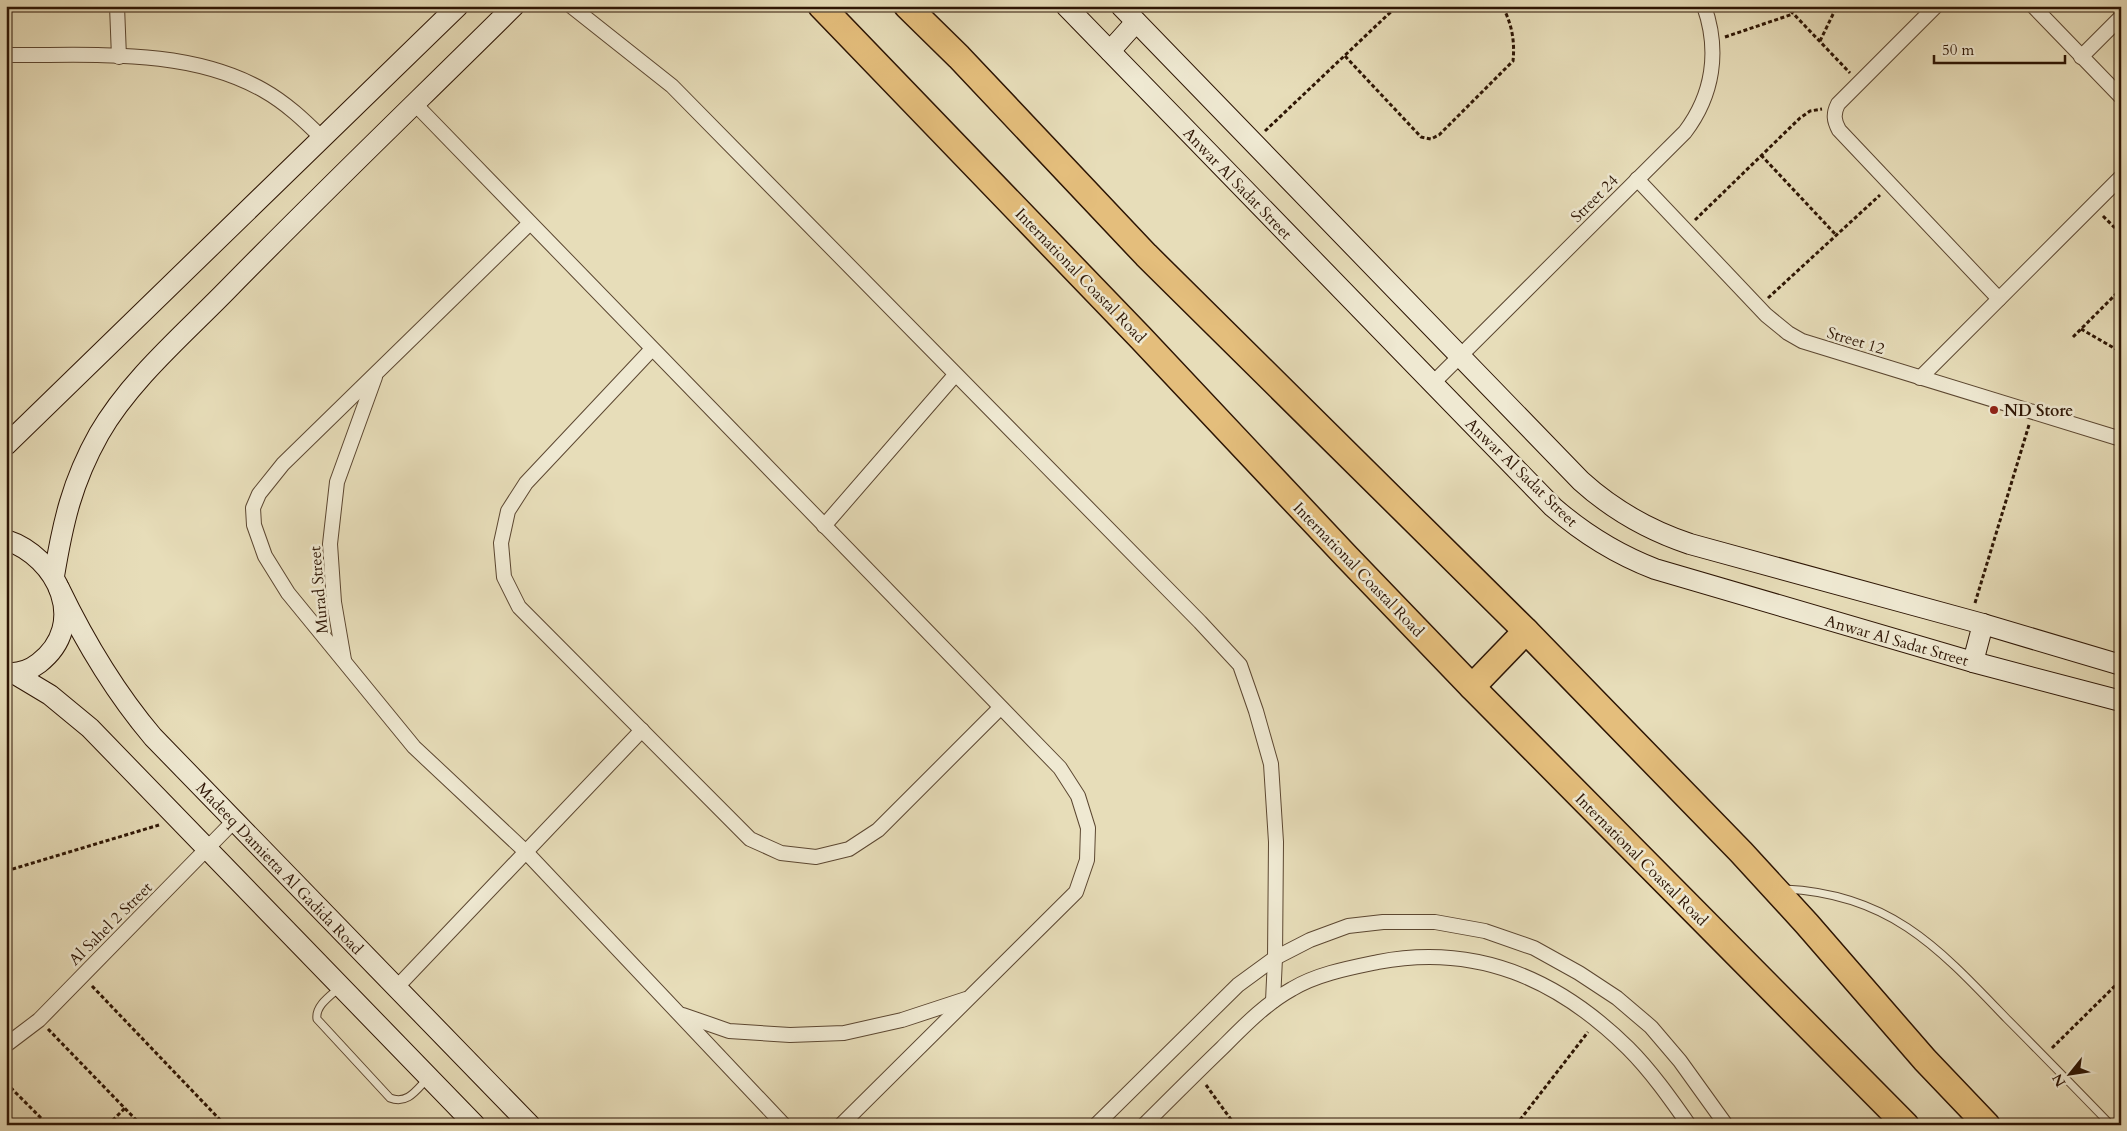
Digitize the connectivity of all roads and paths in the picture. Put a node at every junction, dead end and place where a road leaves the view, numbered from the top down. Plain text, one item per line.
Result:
1 (117, 6) edge
2 (458, 6) edge
3 (514, 6) edge
4 (571, 6) edge
5 (821, 6) edge
6 (907, 6) edge
7 (1066, 6) edge
8 (1121, 6) edge
9 (1397, 6) edge
10 (1502, 6) edge
11 (1704, 6) edge
12 (1786, 6) edge
13 (1836, 6) edge
14 (1936, 6) edge
15 (2033, 6) edge
16 (1793, 14) junction
17 (2121, 17) edge
18 (1136, 22) junction
19 (1712, 41) junction
20 (1820, 41) junction
21 (1110, 51) junction
22 (6, 55) edge
23 (1345, 56) junction
24 (119, 57) junction
25 (2082, 57) junction
26 (1859, 82) junction
27 (2121, 97) edge
28 (415, 104) junction
29 (1835, 110) junction
30 (322, 138) junction
31 (1253, 143) junction
32 (1761, 154) junction
33 (2121, 177) edge
34 (1637, 179) junction
35 (1891, 185) junction
36 (2093, 205) junction
37 (530, 223) junction
38 (1685, 230) junction
39 (2121, 234) edge
40 (1836, 235) junction
41 (2121, 289) edge
42 (1998, 299) junction
43 (1758, 306) junction
44 (2081, 329) junction
45 (2073, 337) dead end
46 (652, 348) junction
47 (2121, 352) edge
48 (1460, 356) junction
49 (377, 371) junction
50 (955, 375) junction
51 (1920, 378) junction
52 (1433, 383) junction
53 (2033, 412) junction
54 (2121, 439) edge
55 (6, 445) edge
56 (824, 526) junction
57 (6, 540) edge
58 (56, 582) junction
59 (1977, 623) junction
60 (1526, 632) junction
61 (344, 662) junction
62 (1973, 662) junction
63 (2121, 665) edge
64 (11, 674) edge
65 (1472, 688) junction
66 (2121, 701) edge
67 (1000, 708) junction
68 (642, 730) junction
69 (179, 819) junction
70 (234, 821) junction
71 (208, 849) junction
72 (526, 852) junction
73 (6, 871) edge
74 (1775, 889) junction
75 (1276, 958) junction
76 (82, 975) junction
77 (2121, 980) edge
78 (340, 986) junction
79 (396, 988) junction
80 (969, 998) junction
81 (1273, 1001) junction
82 (679, 1013) junction
83 (39, 1020) junction
84 (1598, 1020) junction
85 (6, 1045) edge
86 (2044, 1056) junction
87 (1197, 1073) junction
88 (429, 1077) junction
89 (6, 1083) edge
90 (125, 1108) junction
91 (48, 1125) edge
92 (108, 1125) edge
93 (141, 1125) edge
94 (225, 1125) edge
95 (476, 1125) edge
96 (530, 1125) edge
97 (784, 1125) edge
98 (841, 1125) edge
99 (1096, 1125) edge
100 (1144, 1125) edge
101 (1235, 1125) edge
102 (1516, 1125) edge
103 (1689, 1125) edge
104 (1726, 1125) edge
105 (1906, 1125) edge
106 (1987, 1125) edge
107 (2111, 1125) edge

1 - 24 street
2 - 30 street
3 - 28 street
4 - 50 street
5 - 65 highway, International Coastal Road
6 - 60 highway
7 - 21 street, Anwar Al Sadat Street
8 - 18 street
9 - 23 path
10 - 23 path
11 - 19 street, Street 24
12 - 16 path
13 - 20 path
14 - 26 street
15 - 25 street
16 - 19 path
16 - 20 path
17 - 25 street
18 - 21 street
18 - 31 street
19 - 34 street, Street 24
20 - 26 path
21 - 52 street, Anwar Al Sadat Street
22 - 24 street
23 - 31 path
24 - 30 street
25 - 27 street
26 - 29 street
28 - 37 street
28 - 58 street
29 - 32 path
29 - 35 street
30 - 55 street
31 - 48 street
32 - 38 path
32 - 40 path
33 - 36 street
34 - 38 street, Street 12
34 - 48 street, Street 24
35 - 40 path
35 - 42 street
36 - 39 path
36 - 42 street
37 - 46 street
37 - 49 street
38 - 43 street, Street 12
40 - 43 path
41 - 44 path
42 - 51 street
43 - 51 street, Street 12
44 - 45 path
44 - 47 path
46 - 56 street
46 - 68 street
48 - 52 street, Street 24
48 - 59 street
49 - 61 street, Murad Street
49 - 61 street
50 - 56 street
50 - 75 street
51 - 53 street, Street 12
52 - 62 street, Anwar Al Sadat Street
53 - 54 street, Street 12
53 - 59 path
56 - 67 street
57 - 58 street, Madeeq Damietta Al Gadida Road
58 - 64 street
58 - 70 street, Madeeq Damietta Al Gadida Road
59 - 62 street
59 - 63 street
60 - 65 highway
60 - 74 highway
61 - 72 street
62 - 66 street, Anwar Al Sadat Street
64 - 69 street
65 - 105 highway, International Coastal Road
67 - 68 street
67 - 80 street
68 - 72 street
69 - 71 street
69 - 73 path
70 - 71 street, Al Sahel 2 Street
70 - 79 street, Madeeq Damietta Al Gadida Road
71 - 76 street, Al Sahel 2 Street
71 - 78 street
72 - 79 street
72 - 82 street
74 - 86 lane
74 - 106 highway
75 - 81 street
75 - 99 street
75 - 104 street
76 - 83 street, Al Sahel 2 Street
76 - 94 path
77 - 86 path
78 - 88 street
78 - 88 lane
79 - 96 street, Madeeq Damietta Al Gadida Road
80 - 82 street
80 - 98 street
81 - 84 street
81 - 87 street
82 - 97 street
83 - 85 street, Al Sahel 2 Street
83 - 90 path
84 - 102 path
84 - 103 street
86 - 107 lane
87 - 100 street
87 - 101 path
88 - 95 street
89 - 91 path
90 - 92 path
90 - 93 path

